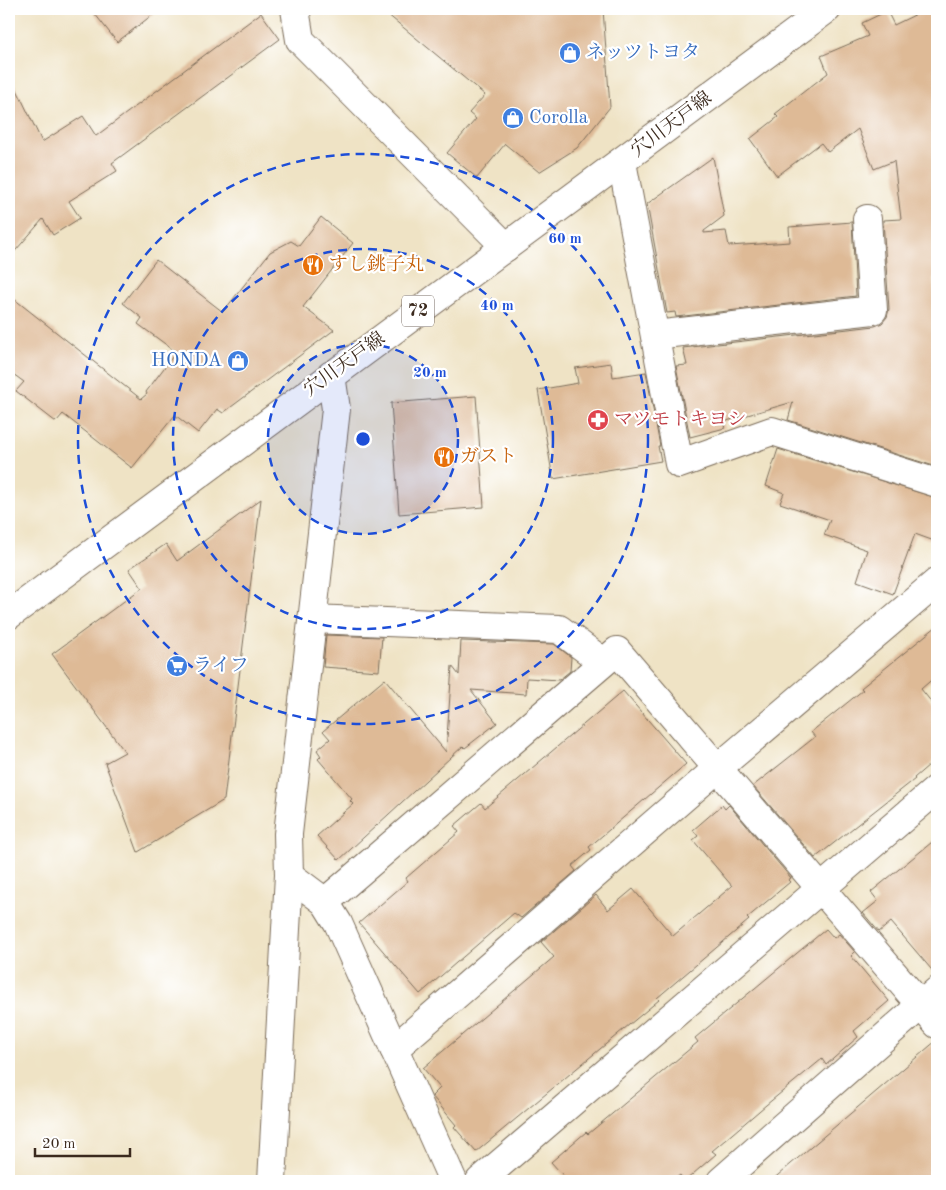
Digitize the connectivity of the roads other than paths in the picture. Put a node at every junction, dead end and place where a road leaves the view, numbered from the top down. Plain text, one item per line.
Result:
1 (294, 9) edge
2 (827, 9) edge
3 (622, 162) junction
4 (867, 219) dead end
5 (506, 247) junction
6 (655, 335) junction
7 (331, 375) junction
8 (937, 484) edge
9 (937, 582) edge
10 (9, 615) edge
11 (312, 619) junction
12 (604, 662) junction
13 (718, 768) junction
14 (937, 789) edge
15 (288, 875) junction
16 (821, 888) junction
17 (325, 902) junction
18 (932, 1006) edge
19 (394, 1050) junction
20 (272, 1181) edge
21 (452, 1181) edge
22 (480, 1181) edge
23 (720, 1181) edge

1 - 5 street
2 - 3 street, 穴川天戸線 / 72
3 - 5 street, 穴川天戸線 / 72
3 - 6 street
4 - 6 street
5 - 7 street, 穴川天戸線 / 72
6 - 8 street
7 - 10 street, 穴川天戸線 / 72
7 - 11 street
9 - 13 street
11 - 12 street
11 - 15 street
12 - 13 street
12 - 17 street
13 - 16 street
13 - 19 street
14 - 16 street
15 - 17 street
15 - 20 street
16 - 18 street
16 - 22 street
17 - 19 street
18 - 23 street
19 - 21 street

